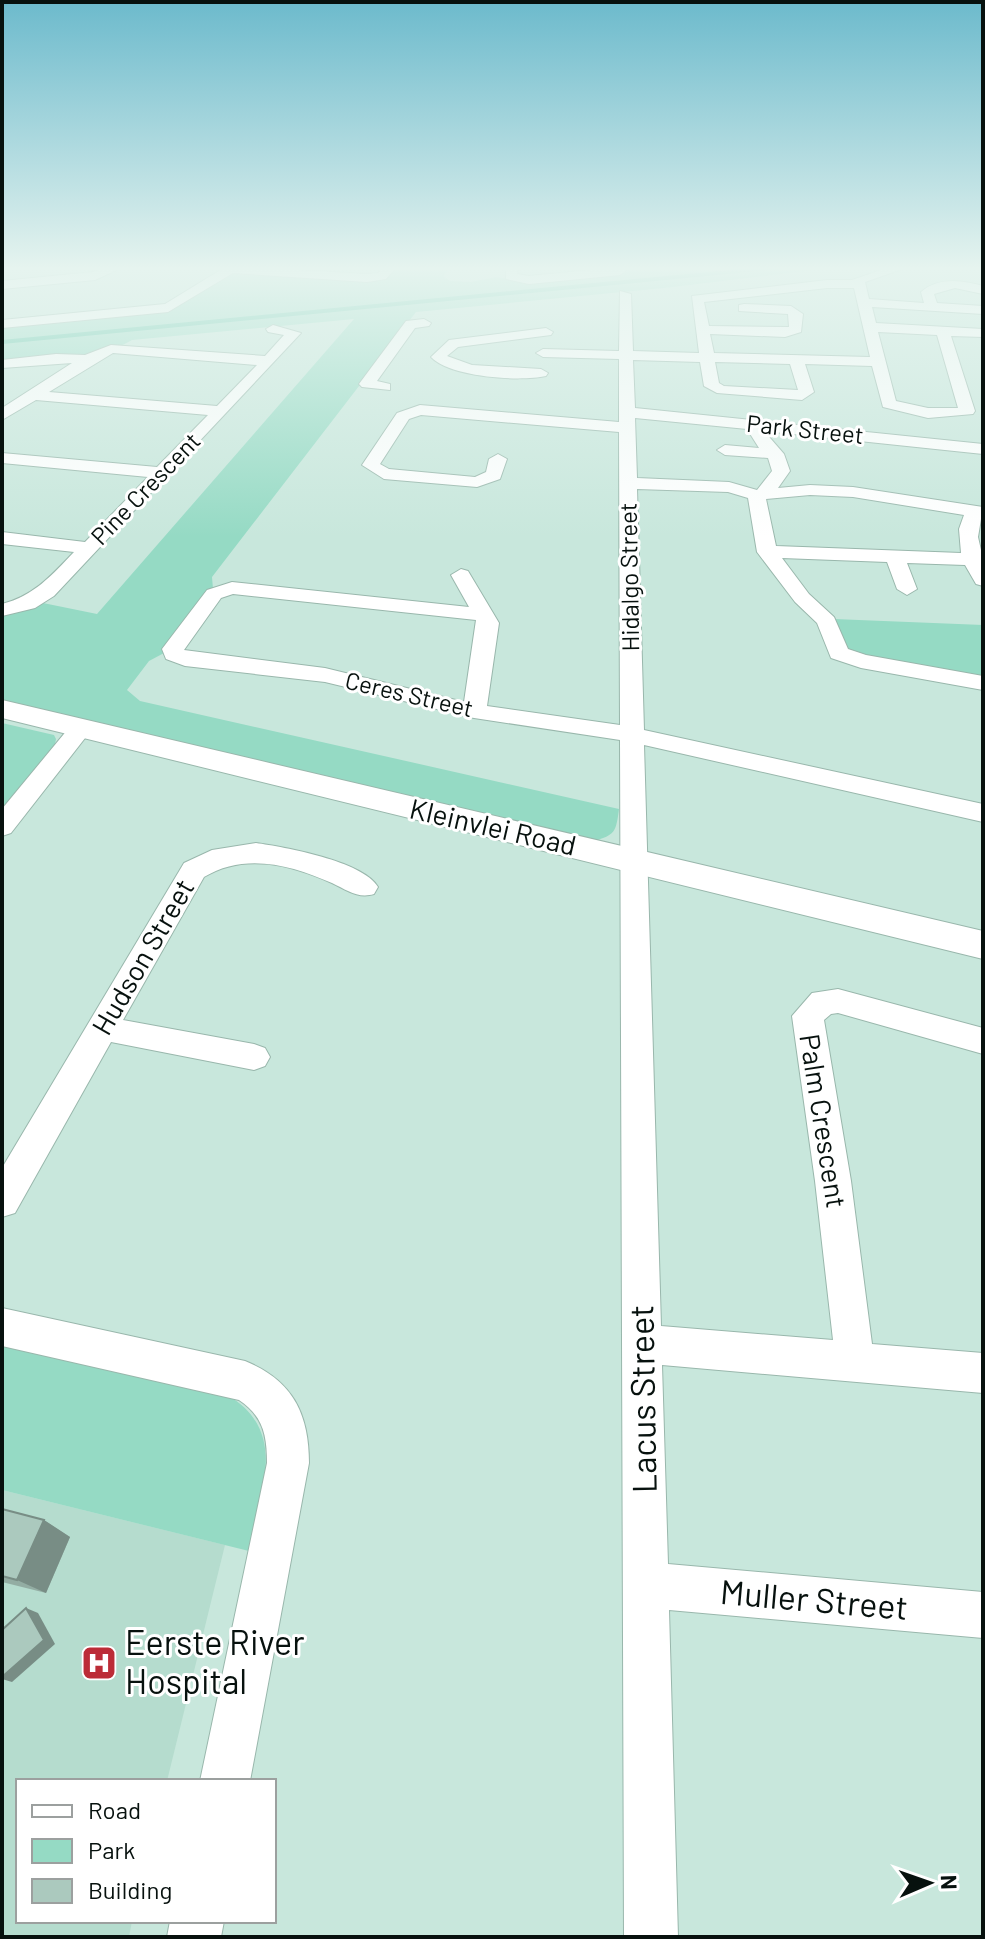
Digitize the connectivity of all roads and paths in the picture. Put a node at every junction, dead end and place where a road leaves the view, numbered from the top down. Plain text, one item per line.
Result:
1 (95, 356) edge
2 (210, 356) edge
3 (273, 356) edge
4 (414, 356) edge
5 (416, 356) edge
6 (543, 356) edge
7 (626, 356) edge
8 (685, 356) edge
9 (876, 356) edge
10 (951, 356) edge
11 (705, 357) junction
12 (796, 359) junction
13 (87, 360) junction
14 (269, 361) junction
15 (877, 362) junction
16 (2, 364) edge
17 (385, 387) dead end
18 (33, 395) junction
19 (220, 411) junction
20 (2, 415) edge
21 (627, 420) junction
22 (753, 425) junction
23 (983, 449) edge
24 (725, 450) dead end
25 (776, 454) junction
26 (2, 458) edge
27 (498, 459) dead end
28 (161, 473) junction
29 (628, 483) junction
30 (763, 495) junction
31 (979, 512) edge
32 (2, 538) edge
33 (89, 548) junction
34 (767, 552) junction
35 (895, 556) junction
36 (971, 559) junction
37 (461, 575) dead end
38 (983, 580) edge
39 (907, 589) dead end
40 (2, 610) edge
41 (484, 615) junction
42 (983, 683) edge
43 (2, 709) edge
44 (474, 711) junction
45 (81, 728) junction
46 (633, 736) junction
47 (983, 813) edge
48 (2, 827) edge
49 (635, 861) junction
50 (364, 887) dead end
51 (983, 945) edge
52 (101, 1028) junction
53 (983, 1041) edge
54 (254, 1057) dead end
55 (2, 1201) edge
56 (2, 1327) edge
57 (642, 1344) junction
58 (855, 1363) junction
59 (983, 1373) edge
60 (646, 1585) junction
61 (983, 1615) edge
62 (225, 1779) edge
63 (651, 1937) edge

1 - 13 street
2 - 14 street
3 - 14 street, Pine Crescent
4 - 17 street
5 - 6 street
7 - 21 street, Hidalgo Street
8 - 11 street
9 - 15 street
10 - 15 street
11 - 12 street
11 - 12 street
12 - 15 street
13 - 16 street
13 - 18 street
14 - 19 street, Pine Crescent
18 - 19 street
18 - 20 street
19 - 28 street, Pine Crescent
21 - 22 street, Park Street
21 - 27 street, Park Street
21 - 29 street, Hidalgo Street
22 - 23 street, Park Street
22 - 25 street
24 - 25 street
25 - 30 street
26 - 28 street
28 - 33 street, Pine Crescent
29 - 30 street
29 - 46 street, Hidalgo Street
30 - 31 street
30 - 34 street
31 - 36 street
32 - 33 street
33 - 40 street, Pine Crescent
34 - 35 street
34 - 42 street
35 - 36 street
35 - 39 street
36 - 38 street
37 - 41 street
41 - 44 street
41 - 44 street, Ceres Street
43 - 45 street, Kleinvlei Road
44 - 46 street, Ceres Street
45 - 48 street
45 - 49 street, Kleinvlei Road
46 - 47 street, Ceres Street
46 - 49 street, Hidalgo Street
49 - 51 street, Kleinvlei Road
49 - 57 street, Lacus Street
50 - 52 street, Hudson Street
52 - 54 street
52 - 55 street, Hudson Street
53 - 58 street, Palm Crescent
56 - 62 street
57 - 58 street
57 - 60 street, Lacus Street
58 - 59 street
60 - 61 street, Muller Street
60 - 63 street, Lacus Street

